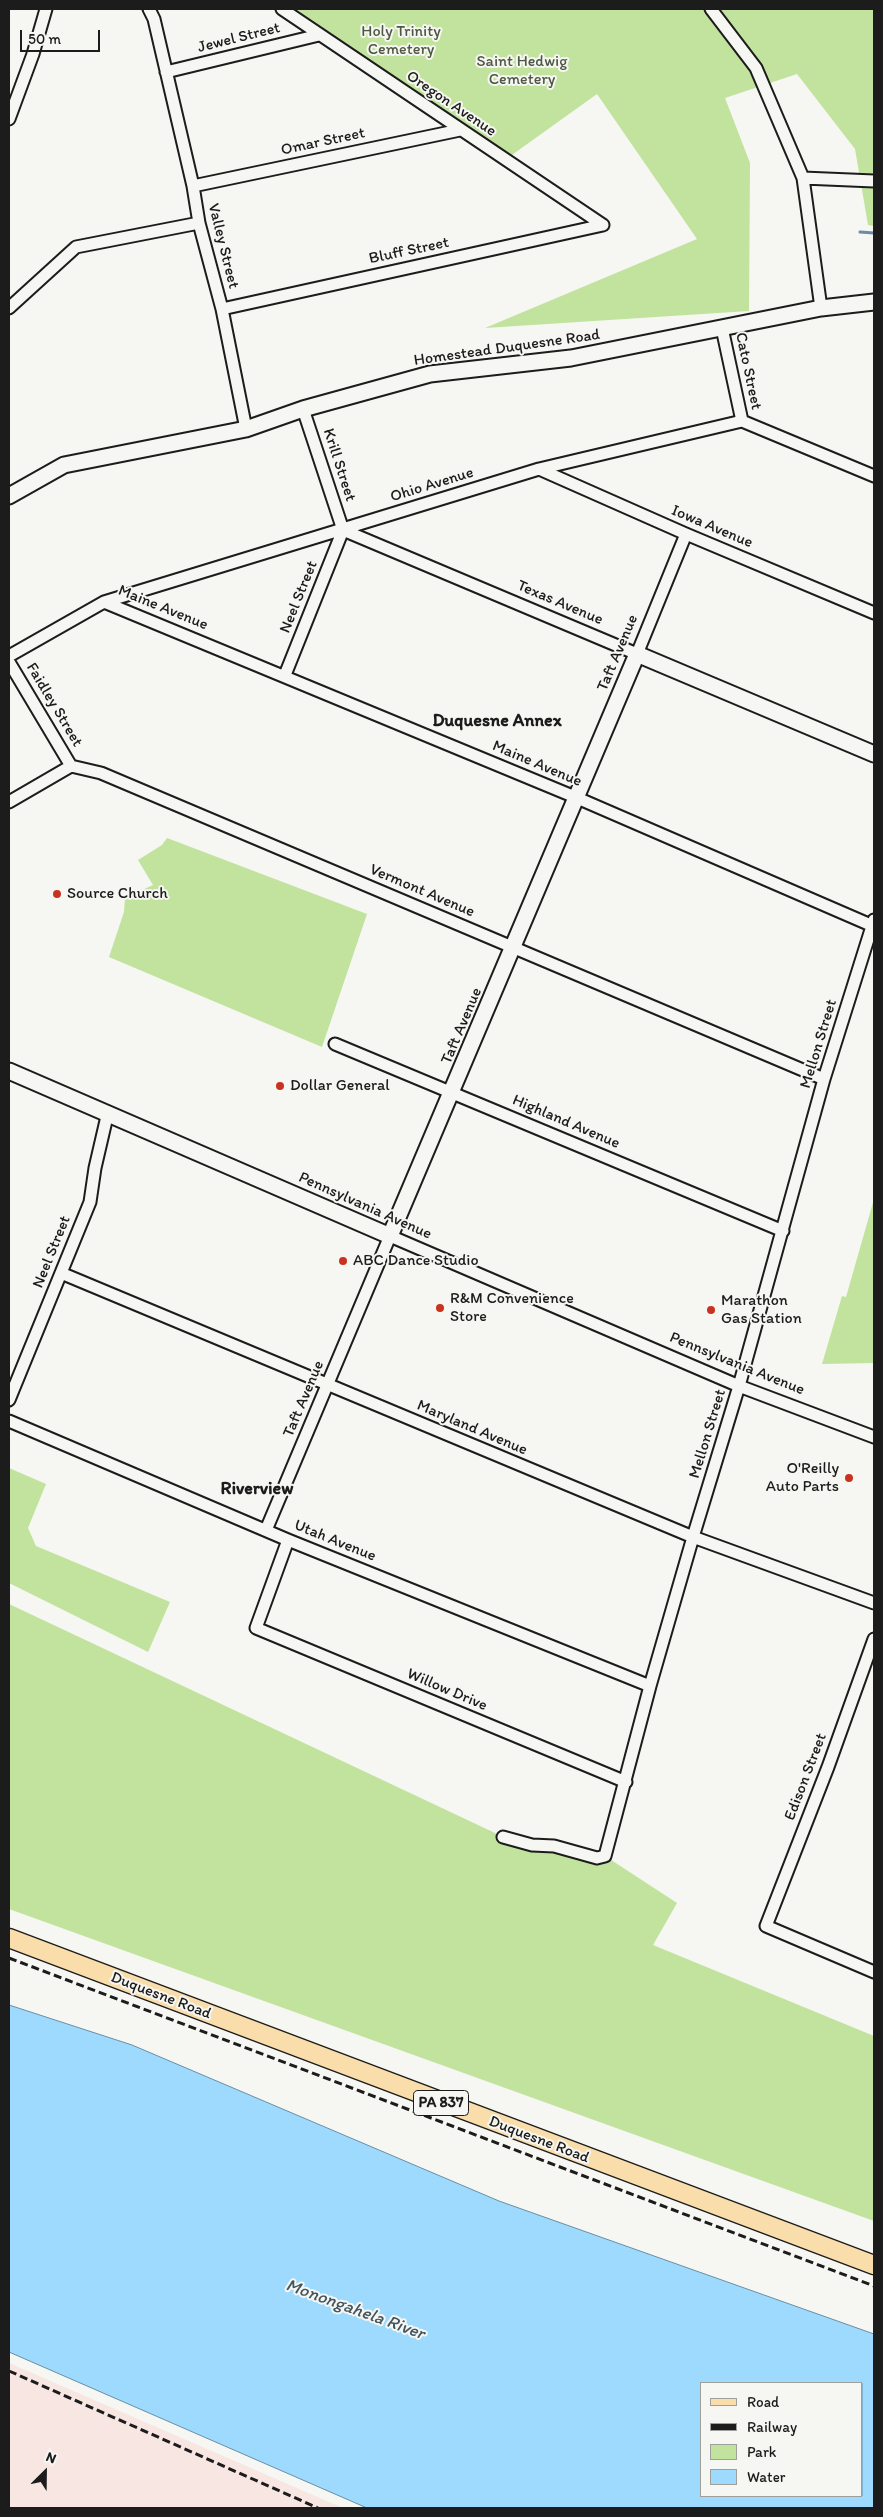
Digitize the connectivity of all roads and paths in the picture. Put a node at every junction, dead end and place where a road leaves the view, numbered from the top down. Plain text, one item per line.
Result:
1 (46, 9) edge
2 (149, 9) edge
3 (282, 9) edge
4 (711, 9) edge
5 (319, 35) junction
6 (166, 72) junction
7 (9, 119) edge
8 (460, 130) junction
9 (803, 178) junction
10 (874, 181) edge
11 (193, 186) junction
12 (199, 223) junction
13 (603, 226) joint
14 (874, 302) edge
15 (9, 308) edge
16 (821, 308) junction
17 (222, 309) junction
18 (722, 328) junction
19 (304, 409) junction
20 (742, 421) junction
21 (246, 429) junction
22 (539, 469) junction
23 (874, 476) edge
24 (9, 496) edge
25 (343, 530) junction
26 (686, 534) junction
27 (104, 602) junction
28 (874, 613) edge
29 (637, 654) junction
30 (9, 656) edge
31 (9, 662) edge
32 (285, 675) junction
33 (874, 754) edge
34 (71, 766) junction
35 (575, 797) junction
36 (9, 802) edge
37 (873, 923) edge
38 (514, 947) junction
39 (335, 1044) dead end
40 (9, 1071) edge
41 (824, 1079) junction
42 (453, 1092) junction
43 (108, 1112) junction
44 (783, 1231) junction
45 (390, 1236) junction
46 (61, 1273) junction
47 (328, 1386) junction
48 (739, 1386) junction
49 (9, 1400) edge
50 (9, 1421) edge
51 (874, 1437) edge
52 (266, 1530) junction
53 (692, 1537) junction
54 (288, 1540) junction
55 (874, 1603) edge
56 (874, 1639) edge
57 (650, 1686) junction
58 (626, 1782) junction
59 (502, 1837) dead end
60 (9, 1938) edge
61 (874, 1972) edge
62 (874, 2265) edge

1 - 7 street
2 - 6 street, Valley Street
3 - 5 street, Oregon Avenue
4 - 9 street
5 - 6 street, Jewel Street
5 - 8 street, Oregon Avenue
6 - 11 street, Valley Street
8 - 11 street, Omar Street
8 - 13 street, Oregon Avenue
9 - 10 street
9 - 16 street
11 - 12 street, Valley Street
12 - 15 street
12 - 17 street, Valley Street
13 - 17 street, Bluff Street
14 - 16 street, Homestead Duquesne Road
16 - 18 street, Homestead Duquesne Road
17 - 21 street, Valley Street
18 - 19 street, Homestead Duquesne Road
18 - 20 street, Cato Street
19 - 21 street, Homestead Duquesne Road
19 - 25 street, Krill Street
20 - 22 street, Ohio Avenue
20 - 23 street
21 - 24 street, Homestead Duquesne Road
22 - 25 street, Ohio Avenue
22 - 26 street, Iowa Avenue
25 - 27 street, Ohio Avenue
25 - 29 street, Texas Avenue
25 - 32 street, Neel Street
26 - 28 street, Iowa Avenue
26 - 29 street, Taft Avenue
27 - 30 street, Ohio Avenue
27 - 32 street, Maine Avenue
29 - 33 street, Texas Avenue
29 - 35 street, Taft Avenue
31 - 34 street, Faidley Street
32 - 35 street, Maine Avenue
34 - 36 street
34 - 38 street, Vermont Avenue
35 - 37 street, Maine Avenue
35 - 38 street, Taft Avenue
37 - 41 street, Mellon Street
38 - 41 street, Vermont Avenue
38 - 42 street, Taft Avenue
39 - 42 street, Highland Avenue
40 - 43 street, Pennsylvania Avenue
41 - 44 street, Mellon Street
42 - 44 street, Highland Avenue
42 - 45 street, Taft Avenue
43 - 45 street, Pennsylvania Avenue
43 - 46 street, Neel Street
44 - 48 street, Mellon Street
45 - 47 street, Taft Avenue
45 - 48 street, Pennsylvania Avenue
46 - 47 street, Maryland Avenue
46 - 49 street, Neel Street
47 - 52 street, Taft Avenue
47 - 53 street, Maryland Avenue
48 - 51 street, Pennsylvania Avenue
48 - 53 street, Mellon Street
50 - 52 street, Utah Avenue
52 - 54 street, Utah Avenue
53 - 55 street, Maryland Avenue
53 - 57 street, Mellon Street
54 - 57 street, Utah Avenue
54 - 58 street, Willow Drive
56 - 61 street, Edison Street
57 - 58 street, Mellon Street
58 - 59 street, Mellon Street
60 - 62 main road, Duquesne Road / PA 837

